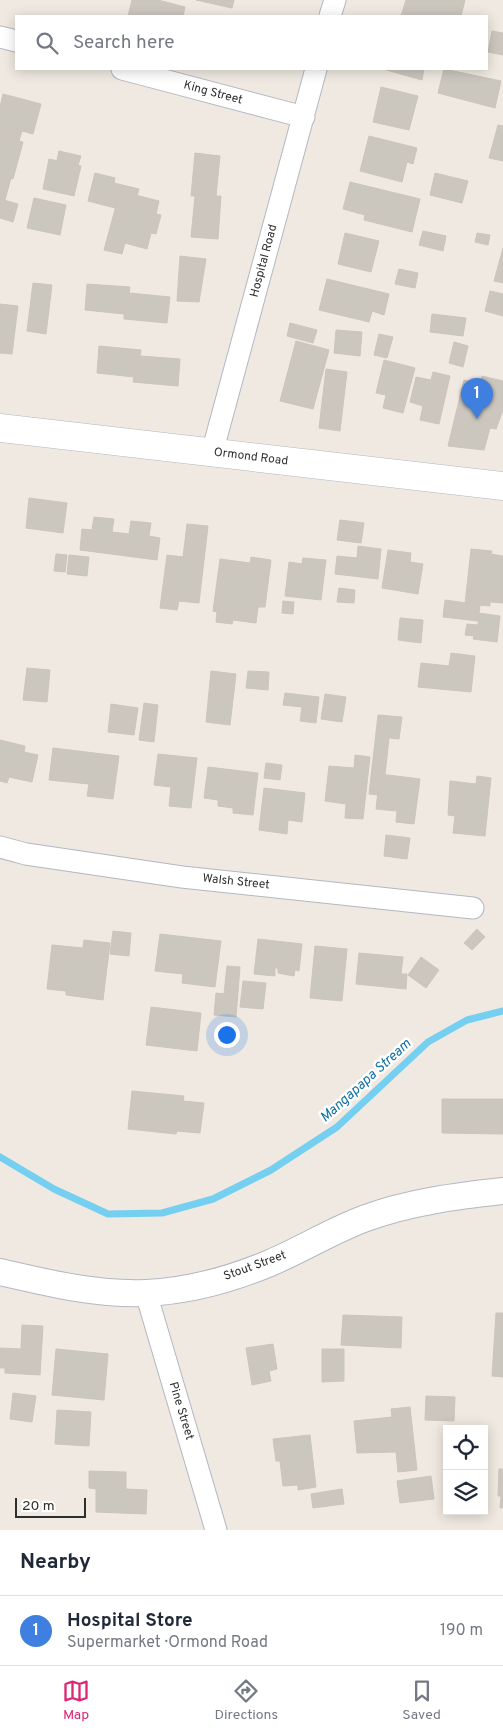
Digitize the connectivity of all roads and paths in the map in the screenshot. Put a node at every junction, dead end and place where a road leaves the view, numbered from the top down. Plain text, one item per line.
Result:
1 (335, 0) edge
2 (330, 15) edge
3 (0, 37) edge
4 (15, 41) edge
5 (126, 70) edge
6 (316, 70) edge
7 (304, 117) junction
8 (0, 428) edge
9 (212, 452) junction
10 (503, 486) edge
11 (0, 847) edge
12 (473, 908) dead end
13 (503, 1190) edge
14 (0, 1272) edge
15 (146, 1293) junction
16 (216, 1530) edge

1 - 2 street
3 - 4 street
5 - 7 street, King Street
6 - 7 street, Hospital Road
7 - 9 street, Hospital Road
8 - 9 main road, Ormond Road
9 - 10 main road, Ormond Road
11 - 12 street, Walsh Street
13 - 15 street, Stout Street
14 - 15 street, Stout Street
15 - 16 street, Pine Street

